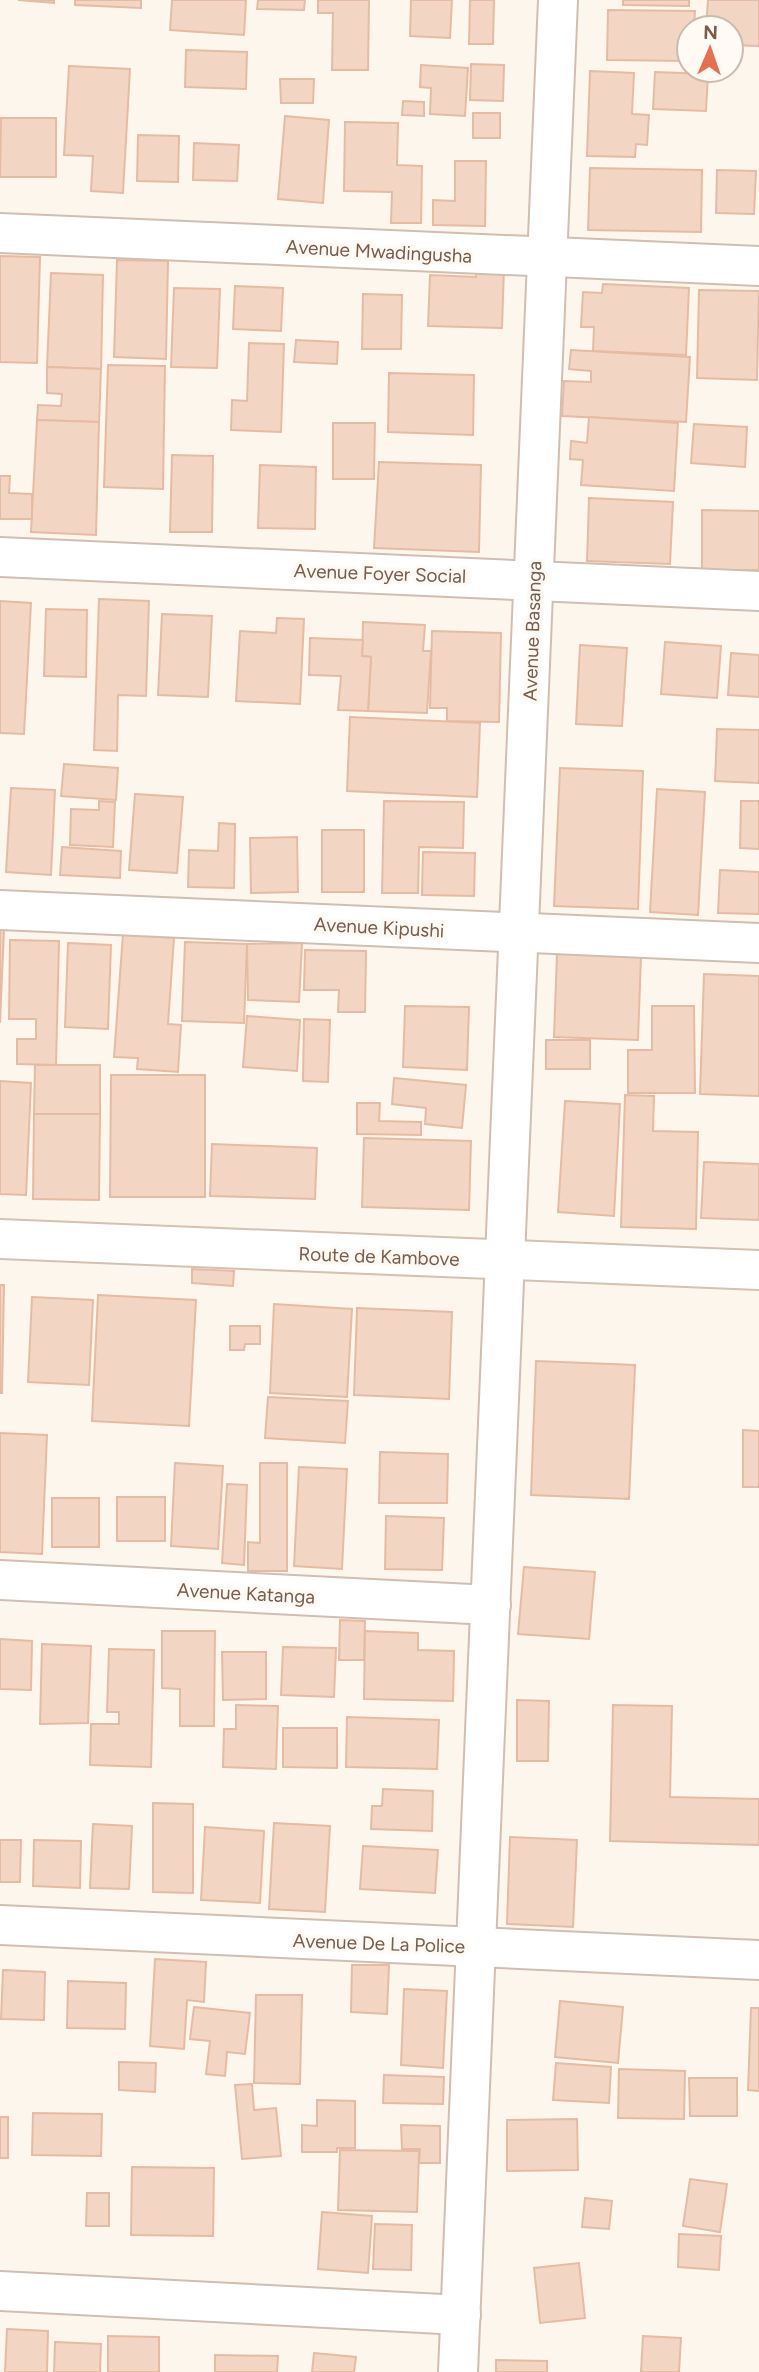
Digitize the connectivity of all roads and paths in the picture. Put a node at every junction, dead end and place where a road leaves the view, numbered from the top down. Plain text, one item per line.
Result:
1 (558, 0) edge
2 (0, 233) edge
3 (548, 258) junction
4 (759, 266) edge
5 (0, 557) edge
6 (534, 579) junction
7 (759, 591) edge
8 (0, 910) edge
9 (519, 933) junction
10 (759, 943) edge
11 (0, 1240) edge
12 (505, 1261) junction
13 (759, 1270) edge
14 (0, 1580) edge
15 (491, 1605) junction
16 (0, 1925) edge
17 (477, 1947) junction
18 (759, 1960) edge
19 (0, 2291) edge
20 (461, 2315) junction
21 (458, 2372) edge

1 - 3 street, Avenue Basanga
2 - 3 street, Avenue Mwadingusha
3 - 4 street, Avenue Mwadingusha
3 - 6 street, Avenue Basanga
5 - 6 street, Avenue Foyer Social
6 - 7 street, Avenue Foyer Social
6 - 9 street, Avenue Basanga
8 - 9 street, Avenue Kipushi
9 - 10 street, Avenue Kipushi
9 - 12 street, Avenue Basanga
11 - 12 street, Route de Kambove
12 - 13 street, Route de Kambove
12 - 15 street, Avenue Basanga
14 - 15 street, Avenue Katanga
15 - 17 street, Avenue Basanga
16 - 17 street, Avenue De La Police
17 - 18 street, Avenue De La Police
17 - 20 street, Avenue Basanga
19 - 20 street
20 - 21 street, Avenue Basanga

